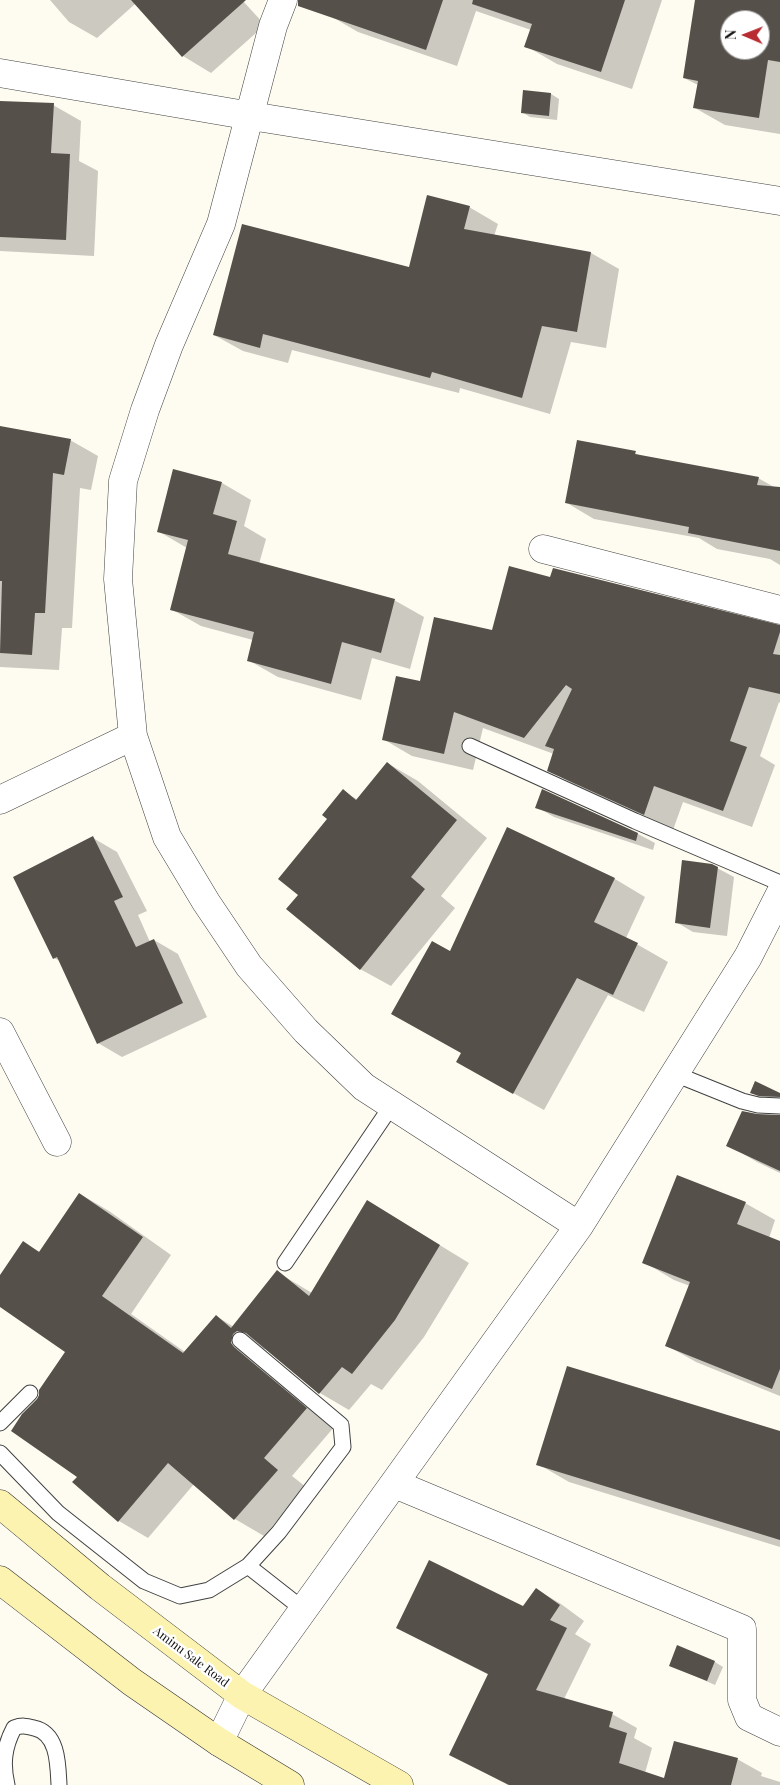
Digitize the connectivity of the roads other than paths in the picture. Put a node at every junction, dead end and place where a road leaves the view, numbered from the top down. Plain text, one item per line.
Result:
1 (282, 0) edge
2 (0, 73) edge
3 (251, 116) junction
4 (780, 201) edge
5 (543, 549) dead end
6 (780, 610) edge
7 (133, 736) junction
8 (470, 746) dead end
9 (0, 800) edge
10 (780, 883) edge
11 (780, 894) edge
12 (0, 1032) edge
13 (675, 1074) junction
14 (392, 1105) junction
15 (780, 1106) edge
16 (58, 1142) dead end
17 (580, 1226) junction
18 (285, 1263) dead end
19 (240, 1340) dead end
20 (30, 1393) dead end
21 (0, 1423) edge
22 (0, 1453) edge
23 (395, 1484) junction
24 (0, 1504) edge
25 (248, 1566) junction
26 (0, 1580) edge
27 (304, 1610) junction
28 (242, 1695) junction
29 (780, 1732) edge
30 (219, 1742) junction
31 (6, 1785) edge
32 (59, 1785) edge
33 (290, 1785) edge
34 (399, 1785) edge

1 - 3 street
2 - 3 street
3 - 4 street
3 - 7 street
5 - 6 street
7 - 9 street
7 - 14 street
8 - 10 lane
11 - 13 street
12 - 16 street
13 - 15 lane
13 - 17 street
14 - 17 street
14 - 18 lane
17 - 23 street
19 - 25 lane
20 - 21 lane
22 - 25 lane
23 - 27 street
23 - 29 street
24 - 28 street, Aminu Sale Road
25 - 27 lane
26 - 30 street
27 - 28 street
28 - 30 street
28 - 34 street, Aminu Sale Road
30 - 33 street
31 - 32 lane

